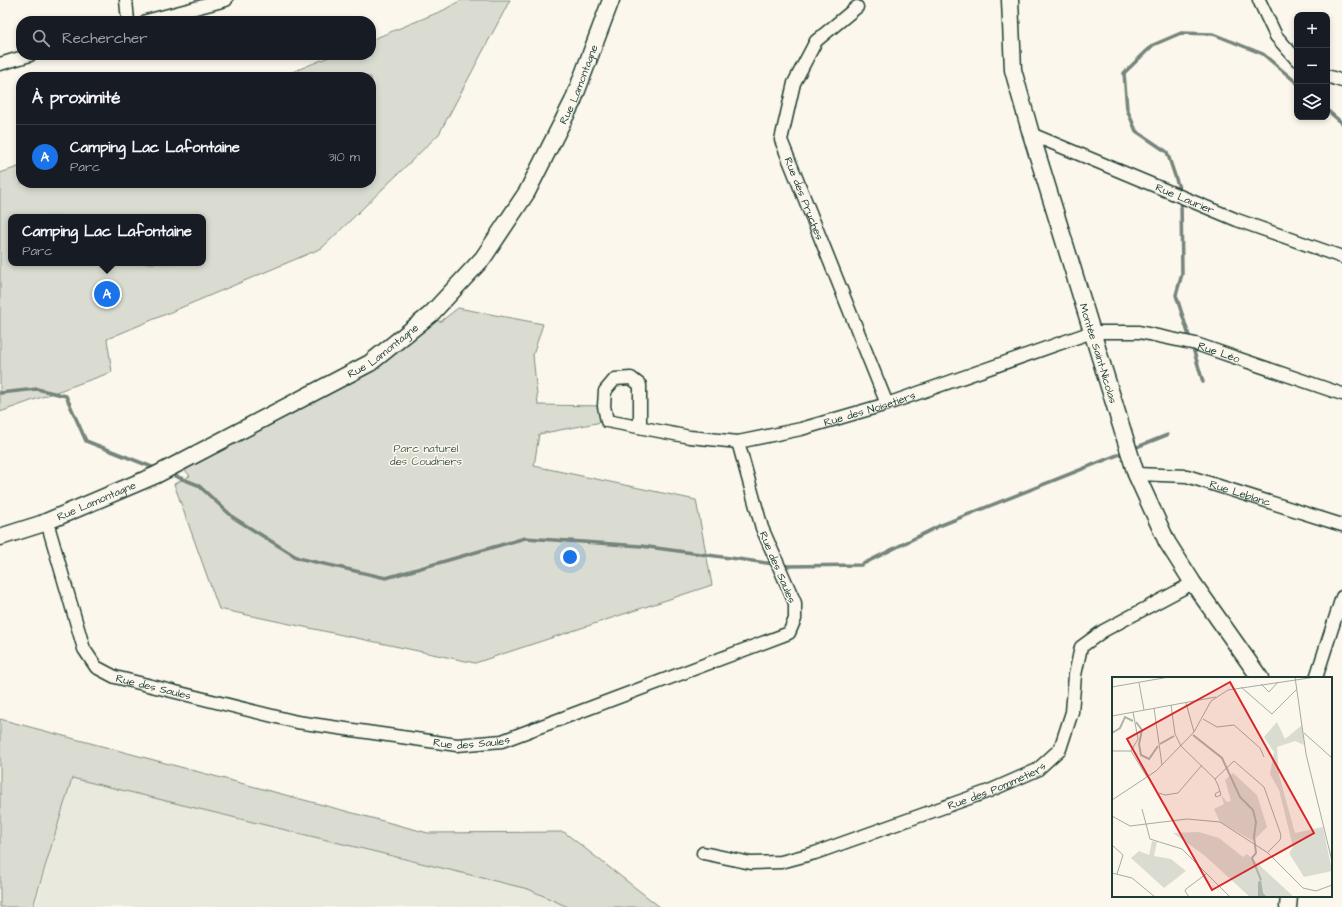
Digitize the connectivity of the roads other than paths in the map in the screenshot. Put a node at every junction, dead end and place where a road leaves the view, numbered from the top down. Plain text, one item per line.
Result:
1 (126, 0) edge
2 (226, 0) edge
3 (611, 0) edge
4 (1010, 0) edge
5 (1259, 0) edge
6 (856, 7) dead end
7 (128, 16) edge
8 (165, 16) edge
9 (1294, 57) edge
10 (16, 59) edge
11 (0, 64) edge
12 (1330, 77) edge
13 (1342, 81) edge
14 (1031, 134) junction
15 (1342, 257) edge
16 (1092, 332) junction
17 (1342, 394) edge
18 (887, 404) junction
19 (640, 427) dead end
20 (738, 442) junction
21 (1136, 474) junction
22 (47, 522) junction
23 (1342, 524) edge
24 (0, 537) edge
25 (1193, 583) junction
26 (1342, 597) edge
27 (1259, 677) edge
28 (1316, 677) edge
29 (703, 853) dead end
30 (1289, 897) edge
31 (1288, 907) edge

1 - 7 street
2 - 8 street
3 - 22 street, Rue Lamontagne
4 - 14 street, Montée Saint-Nicolas
5 - 9 street
6 - 18 street, Rue des Pruches
10 - 11 street
12 - 13 street
14 - 15 street, Rue Laurier
14 - 16 street, Montée Saint-Nicolas
16 - 17 street, Rue Léo
16 - 18 street, Rue des Noisetiers
16 - 21 street, Montée Saint-Nicolas
18 - 20 street, Rue des Noisetiers
19 - 20 street, Rue des Noisetiers
20 - 22 street, Rue des Saules
21 - 23 street, Rue Leblanc
21 - 25 street, Montée Saint-Nicolas
22 - 24 street, Rue Lamontagne
25 - 27 street, Montée Saint-Nicolas
25 - 29 street, Rue des Pommetiers
26 - 28 street
30 - 31 street

